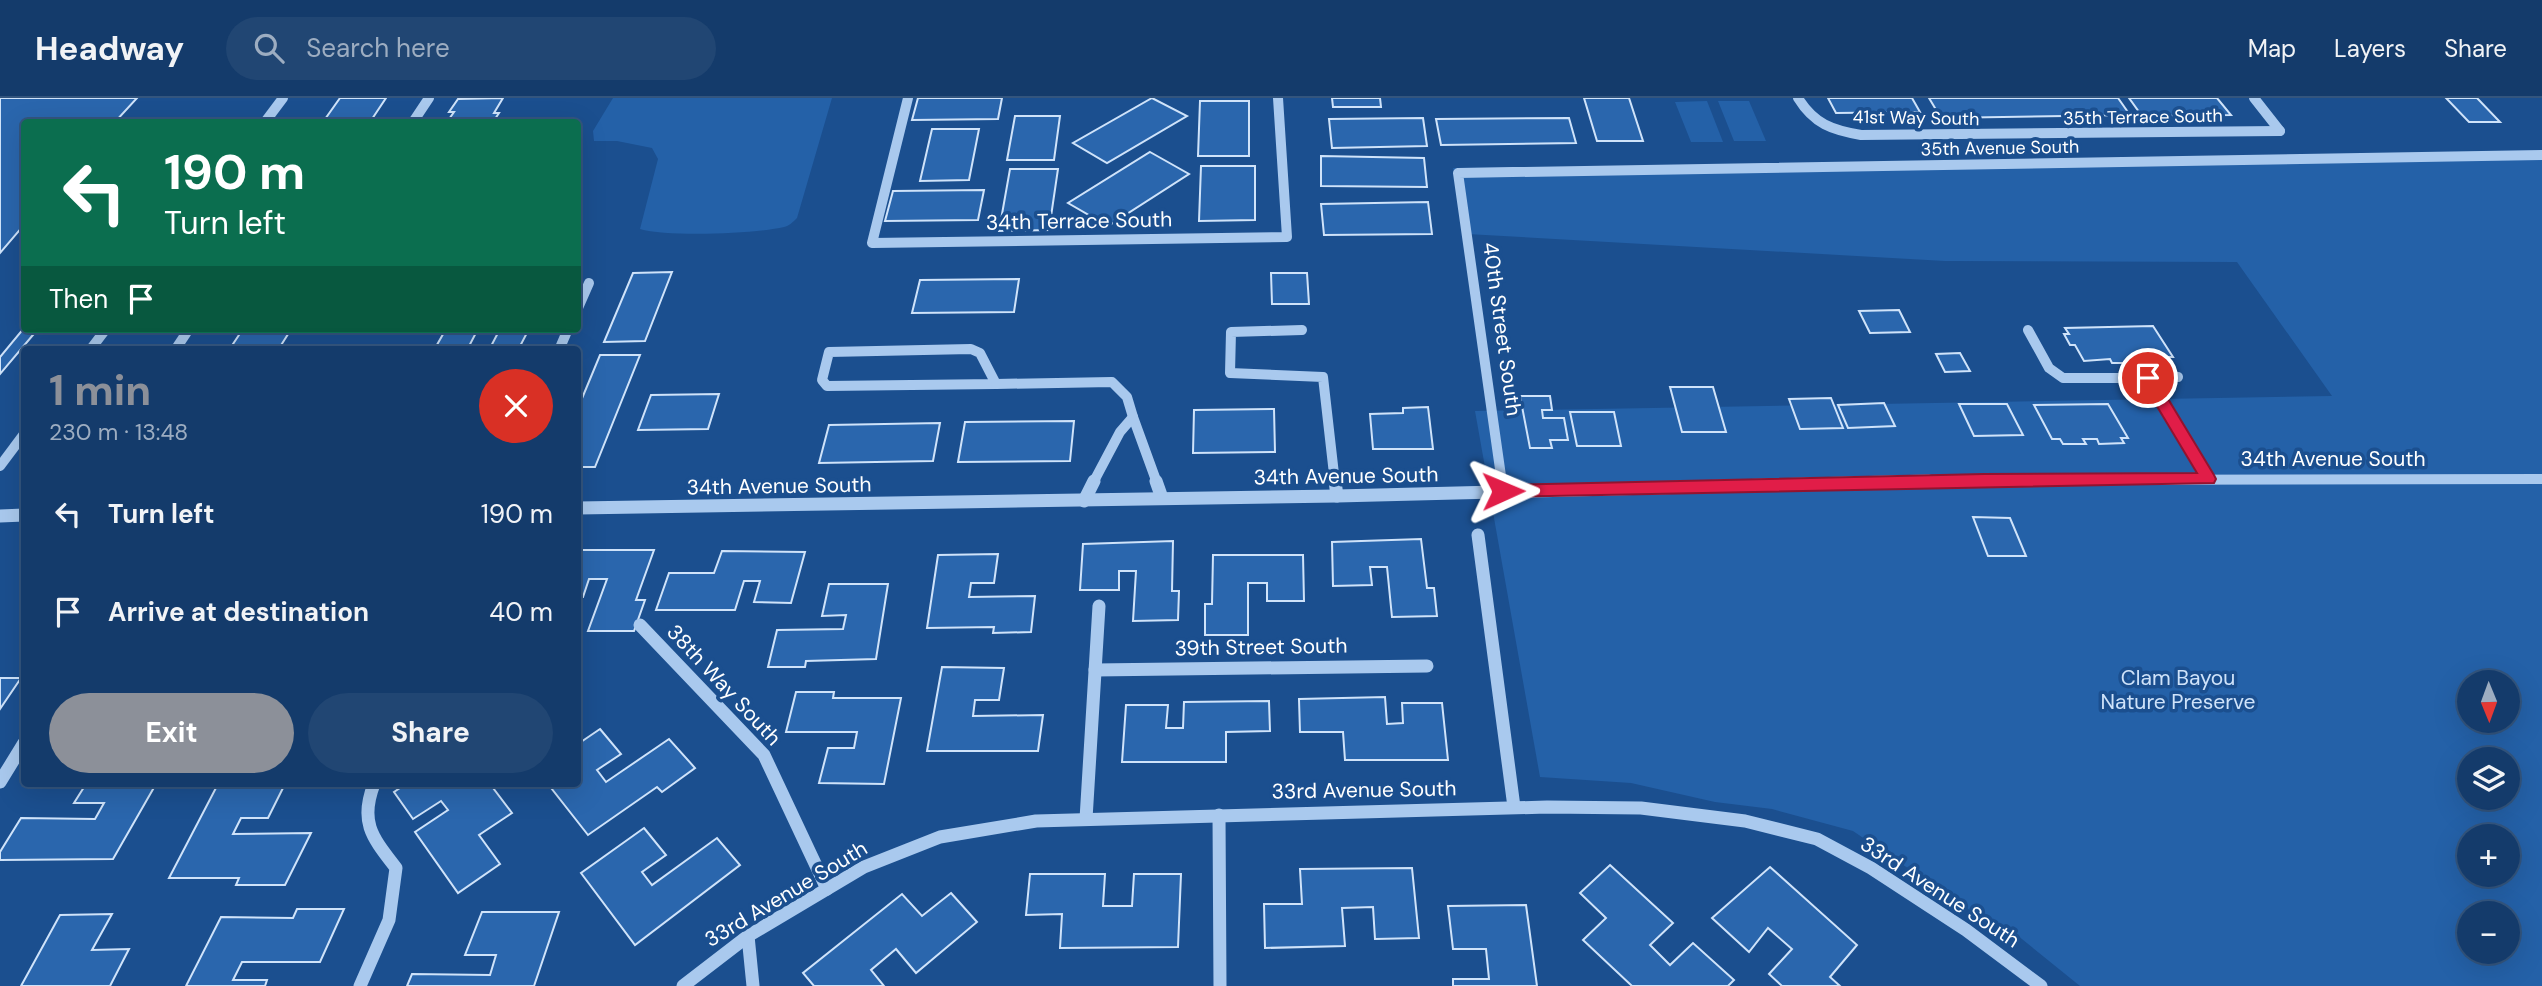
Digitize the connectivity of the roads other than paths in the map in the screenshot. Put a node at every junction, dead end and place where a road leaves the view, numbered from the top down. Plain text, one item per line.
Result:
1 (283, 98) edge
2 (429, 98) edge
3 (908, 98) edge
4 (1278, 98) edge
5 (1798, 98) edge
6 (2254, 98) edge
7 (267, 119) edge
8 (415, 119) edge
9 (2005, 135) joint
10 (2542, 155) edge
11 (1458, 173) joint
12 (589, 283) dead end
13 (581, 301) edge
14 (1479, 313) joint
15 (1302, 330) dead end
16 (2028, 330) dead end
17 (2178, 377) dead end
18 (2148, 378) junction
19 (996, 384) junction
20 (1133, 418) junction
21 (21, 439) edge
22 (0, 466) edge
23 (2208, 479) junction
24 (2542, 479) edge
25 (1503, 491) junction
26 (1337, 496) junction
27 (1162, 498) junction
28 (1084, 501) junction
29 (581, 508) edge
30 (21, 515) edge
31 (0, 516) edge
32 (1478, 535) dead end
33 (1099, 606) dead end
34 (640, 625) dead end
35 (1427, 666) dead end
36 (1095, 670) junction
37 (21, 748) edge
38 (0, 782) edge
39 (373, 787) edge
40 (1514, 807) junction
41 (1219, 815) junction
42 (1086, 819) junction
43 (827, 889) junction
44 (748, 936) junction
45 (360, 986) edge
46 (683, 986) edge
47 (753, 986) edge
48 (1220, 986) edge
49 (2041, 986) edge

1 - 7 street
2 - 8 street
3 - 4 street, 34th Terrace South
5 - 9 street, 41st Way South
6 - 9 street, 35th Terrace South
10 - 11 street, 35th Avenue South
11 - 14 street, 40th Street South
12 - 13 street
14 - 25 street, 40th Street South
15 - 26 street
16 - 18 street
17 - 18 street
18 - 23 street
19 - 19 street
19 - 20 street
20 - 27 street
20 - 28 street
21 - 22 street
23 - 24 street, 34th Avenue South
23 - 25 street, 34th Avenue South
25 - 26 street, 34th Avenue South
26 - 27 street, 34th Avenue South
27 - 28 street, 34th Avenue South
28 - 29 street, 34th Avenue South
30 - 31 street
32 - 40 street
33 - 36 street
34 - 43 street, 38th Way South
35 - 36 street, 39th Street South
36 - 42 street
37 - 38 street
39 - 45 street
40 - 41 street, 33rd Avenue South
40 - 49 street, 33rd Avenue South
41 - 42 street, 33rd Avenue South
41 - 48 street
42 - 43 street, 33rd Avenue South
43 - 44 street, 33rd Avenue South
44 - 46 street, 33rd Avenue South
44 - 47 street

